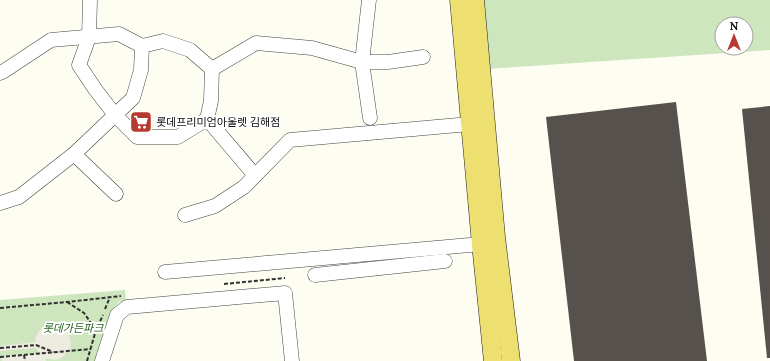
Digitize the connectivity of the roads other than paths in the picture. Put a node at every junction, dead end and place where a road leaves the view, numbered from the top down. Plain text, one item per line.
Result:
1 (90, 0) edge
2 (369, 0) edge
3 (459, 0) edge
4 (475, 0) edge
5 (89, 37) junction
6 (142, 46) junction
7 (422, 58) dead end
8 (362, 62) junction
9 (212, 69) junction
10 (0, 73) edge
11 (115, 115) junction
12 (370, 118) dead end
13 (207, 119) junction
14 (470, 124) junction
15 (74, 154) junction
16 (252, 172) dead end
17 (116, 194) dead end
18 (0, 203) edge
19 (185, 215) dead end
20 (481, 244) junction
21 (445, 261) dead end
22 (165, 272) dead end
23 (315, 275) dead end
24 (292, 355) edge
25 (102, 361) edge
26 (493, 361) edge
27 (512, 361) edge

1 - 5 street
2 - 8 street
3 - 14 main road
4 - 27 main road
5 - 6 street
5 - 10 street
5 - 11 street
6 - 9 street
6 - 11 street
7 - 8 street
8 - 9 street
8 - 12 street
9 - 13 street
11 - 13 street
11 - 15 street
13 - 16 street
14 - 19 street
14 - 20 main road
15 - 17 street
15 - 18 street
20 - 22 street
20 - 26 main road
21 - 23 street
24 - 25 street

